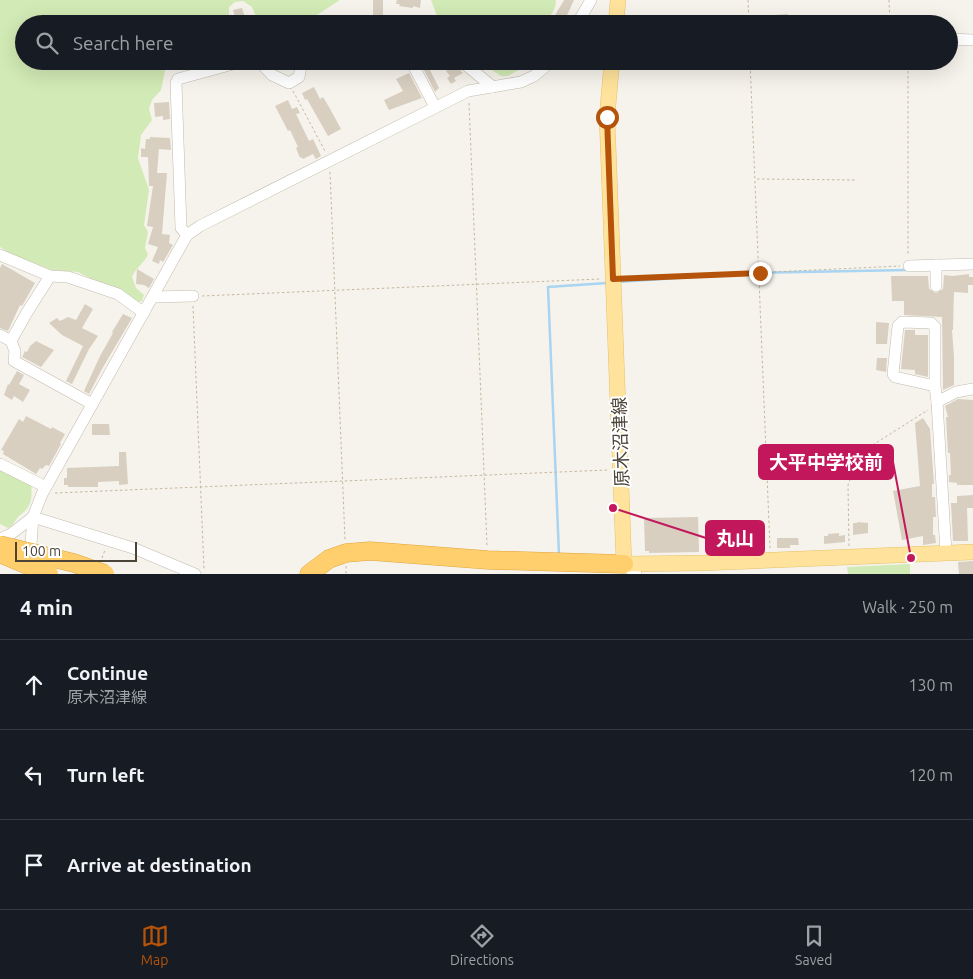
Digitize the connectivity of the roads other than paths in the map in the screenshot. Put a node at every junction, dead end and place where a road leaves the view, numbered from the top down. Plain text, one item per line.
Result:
1 (591, 0) edge
2 (618, 0) edge
3 (582, 15) edge
4 (617, 15) edge
5 (958, 39) edge
6 (973, 40) edge
7 (196, 70) edge
8 (267, 70) edge
9 (300, 70) edge
10 (416, 70) edge
11 (473, 70) edge
12 (541, 70) edge
13 (611, 70) edge
14 (493, 86) junction
15 (435, 108) junction
16 (187, 235) junction
17 (0, 255) edge
18 (973, 264) edge
19 (909, 266) road end
20 (936, 266) junction
21 (50, 276) junction
22 (936, 286) dead end
23 (154, 296) junction
24 (193, 296) road end
25 (144, 313) junction
26 (0, 335) edge
27 (11, 341) junction
28 (935, 386) junction
29 (973, 389) edge
30 (937, 402) junction
31 (92, 404) junction
32 (0, 464) edge
33 (44, 490) junction
34 (33, 517) junction
35 (0, 539) edge
36 (0, 545) edge
37 (973, 552) edge
38 (0, 553) edge
39 (946, 553) junction
40 (102, 570) edge
41 (628, 571) edge
42 (29, 574) edge
43 (49, 574) edge
44 (195, 574) edge
45 (309, 574) edge

1 - 3 street
2 - 4 main road
5 - 6 street
7 - 16 street
8 - 9 street
10 - 15 street
11 - 14 street
12 - 14 street
13 - 41 main road, 原木沼津線
14 - 15 street
15 - 16 street
16 - 23 street
17 - 21 street
18 - 20 street
19 - 20 street
20 - 22 street
21 - 25 street
21 - 27 street
23 - 24 street
23 - 25 street
25 - 31 street
26 - 27 street
27 - 31 street
28 - 28 street
28 - 30 street
29 - 30 street
30 - 39 street
31 - 33 street
32 - 33 street
33 - 34 street
34 - 35 street
34 - 42 street
34 - 44 street
36 - 40 highway, bridge
37 - 39 main road
38 - 43 highway, bridge
39 - 41 main road
41 - 45 highway

